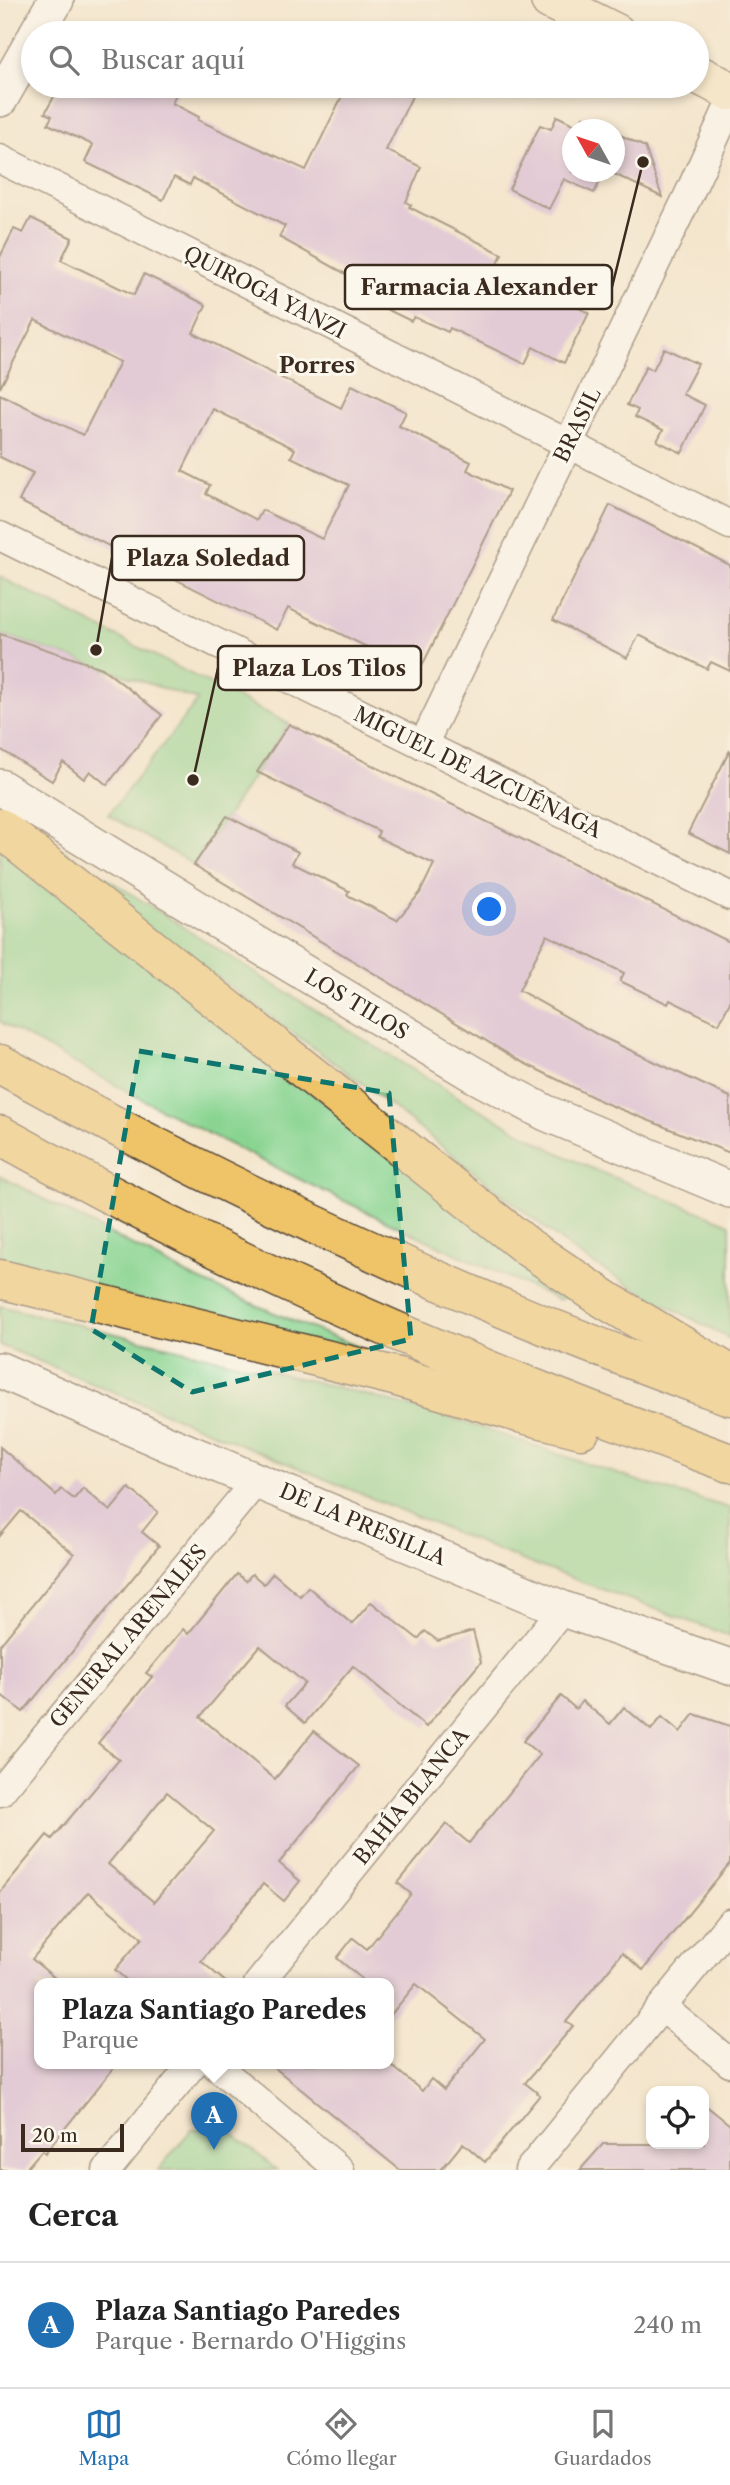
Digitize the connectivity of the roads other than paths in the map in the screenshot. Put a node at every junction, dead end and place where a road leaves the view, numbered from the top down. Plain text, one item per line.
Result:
1 (56, 0) edge
2 (550, 0) edge
3 (44, 21) edge
4 (592, 21) edge
5 (21, 62) edge
6 (709, 80) edge
7 (730, 91) edge
8 (0, 99) edge
9 (730, 104) edge
10 (0, 159) edge
11 (568, 444) junction
12 (730, 525) edge
13 (0, 536) edge
14 (423, 745) junction
15 (0, 787) edge
16 (0, 828) edge
17 (730, 896) edge
18 (0, 1064) edge
19 (0, 1135) edge
20 (730, 1190) edge
21 (0, 1279) edge
22 (0, 1370) edge
23 (730, 1374) edge
24 (730, 1396) edge
25 (730, 1464) edge
26 (257, 1480) junction
27 (563, 1609) junction
28 (730, 1667) edge
29 (0, 1792) edge
30 (730, 1923) edge
31 (263, 1978) edge
32 (662, 2007) junction
33 (730, 2063) edge
34 (189, 2069) edge
35 (220, 2069) edge
36 (107, 2170) edge
37 (340, 2170) edge
38 (529, 2170) edge

1 - 3 street
2 - 4 main road
5 - 8 street
6 - 7 main road
9 - 11 street, BRASIL
10 - 11 street, QUIROGA YANZI
11 - 12 street, QUIROGA YANZI
11 - 14 street, BRASIL
13 - 14 street, MIGUEL DE AZCUÉNAGA
14 - 17 street, MIGUEL DE AZCUÉNAGA
15 - 20 street, LOS TILOS
16 - 23 highway
18 - 24 highway
19 - 25 highway
21 - 25 highway
22 - 26 street, DE LA PRESILLA
26 - 27 street, DE LA PRESILLA
26 - 29 street, GENERAL ARENALES
27 - 28 street, DE LA PRESILLA
27 - 31 street, BAHÍA BLANCA
30 - 32 street
32 - 33 street
32 - 38 street
34 - 36 street
35 - 37 street

